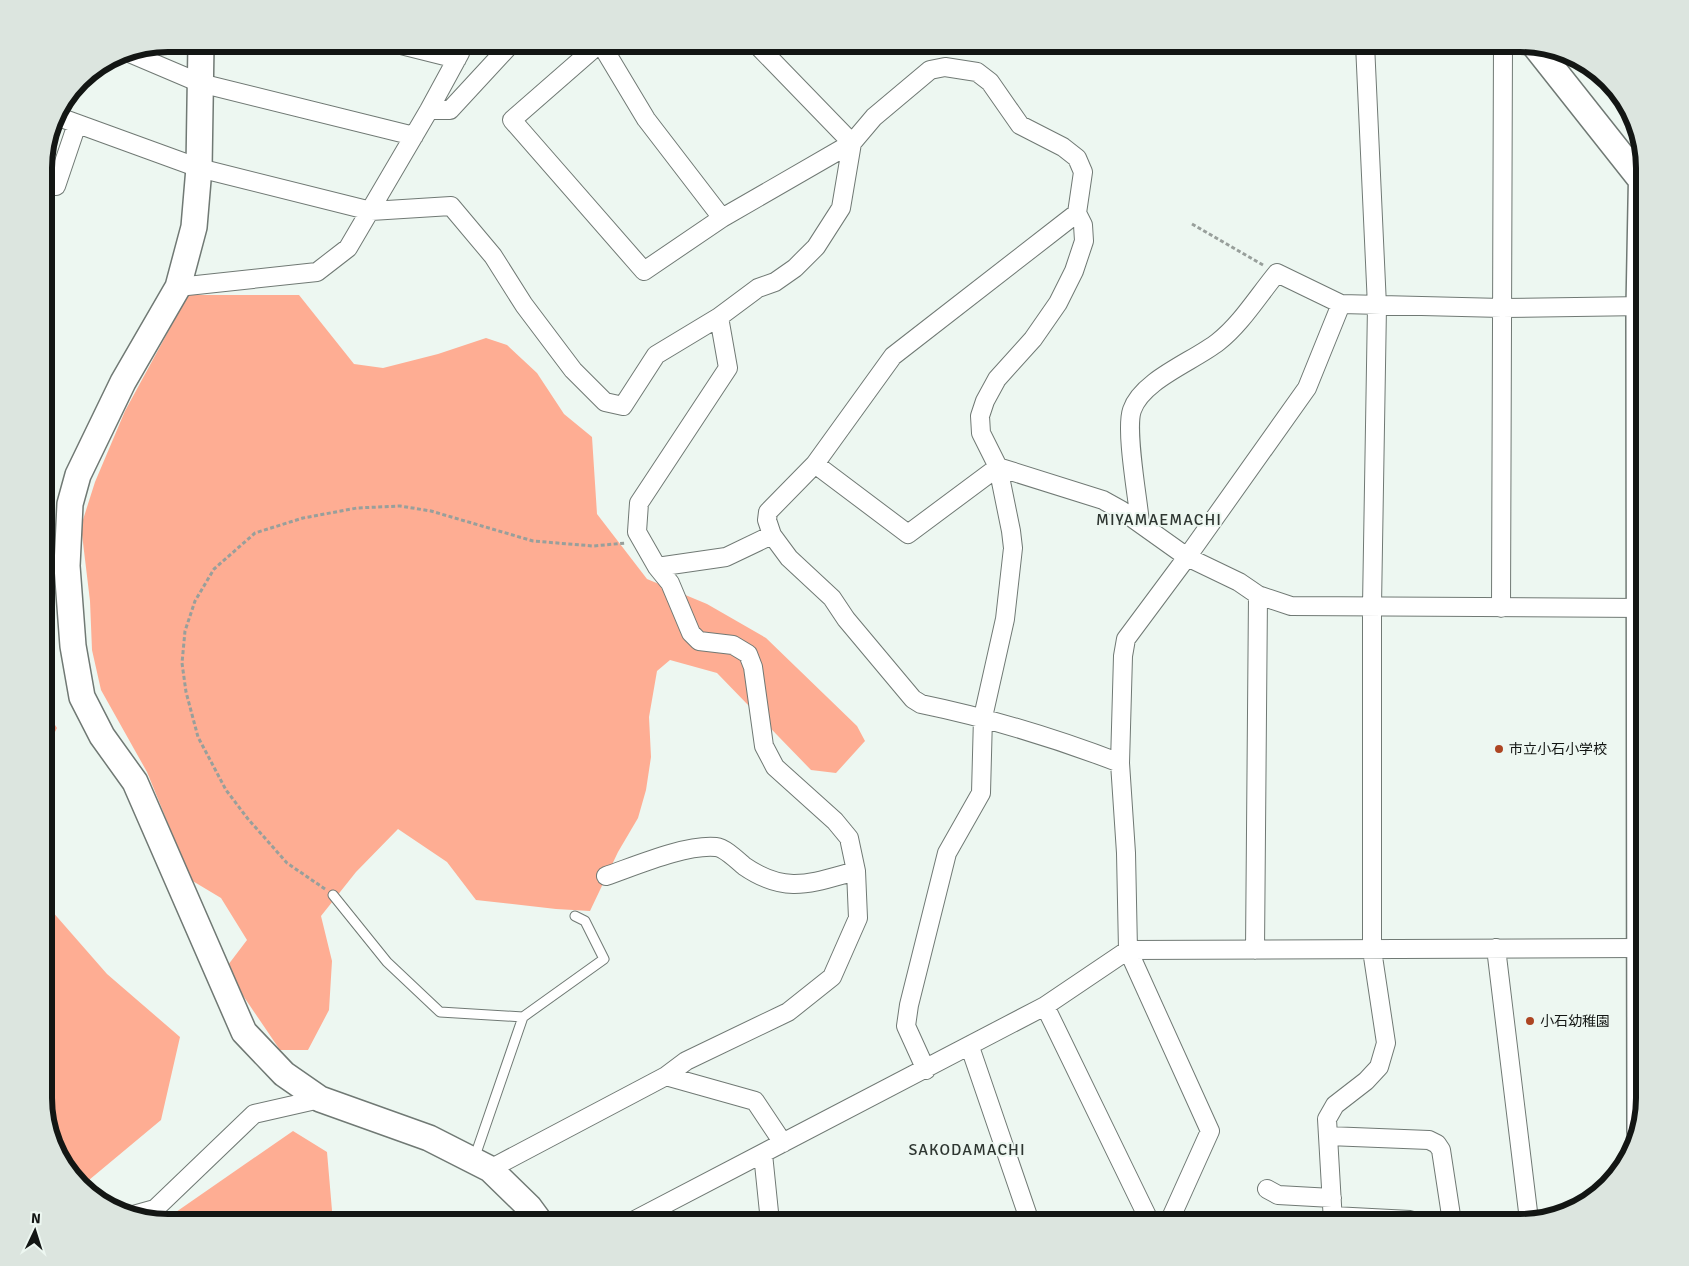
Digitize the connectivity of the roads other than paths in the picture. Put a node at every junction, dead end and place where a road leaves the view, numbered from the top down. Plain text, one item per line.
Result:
1 (201, 52) edge
2 (459, 52) edge
3 (504, 52) edge
4 (591, 52) edge
5 (605, 52) edge
6 (764, 52) edge
7 (1365, 52) edge
8 (1503, 52) edge
9 (1541, 54) edge
10 (139, 57) edge
11 (200, 83) junction
12 (430, 110) junction
13 (63, 119) edge
14 (77, 124) junction
15 (414, 136) junction
16 (852, 143) junction
17 (198, 168) junction
18 (1637, 175) edge
19 (56, 186) dead end
20 (371, 211) junction
21 (1077, 213) junction
22 (722, 218) junction
23 (178, 287) junction
24 (1341, 304) junction
25 (1377, 306) junction
26 (1637, 306) edge
27 (1502, 308) junction
28 (719, 317) junction
29 (815, 464) junction
30 (998, 467) junction
31 (1140, 523) junction
32 (772, 535) junction
33 (1187, 557) junction
34 (657, 567) junction
35 (1258, 595) junction
36 (1372, 606) junction
37 (1501, 608) junction
38 (1637, 608) edge
39 (983, 717) junction
40 (1120, 763) junction
41 (856, 871) junction
42 (606, 876) dead end
43 (334, 895) road end
44 (574, 916) dead end
45 (1496, 948) junction
46 (1128, 950) junction
47 (1255, 950) junction
48 (1372, 950) junction
49 (1637, 953) edge
50 (1045, 1006) junction
51 (523, 1017) junction
52 (970, 1047) junction
53 (926, 1070) junction
54 (666, 1076) junction
55 (320, 1099) junction
56 (1328, 1136) junction
57 (783, 1143) junction
58 (763, 1154) junction
59 (482, 1164) junction
60 (1267, 1188) dead end
61 (1332, 1198) junction
62 (146, 1212) edge
63 (1528, 1213) edge
64 (534, 1214) edge
65 (647, 1214) edge
66 (769, 1214) edge
67 (1027, 1214) edge
68 (1146, 1214) edge
69 (1173, 1214) edge
70 (1333, 1214) edge
71 (1451, 1214) edge

1 - 11 street
2 - 12 street
3 - 12 street
4 - 22 street
5 - 22 street
6 - 16 street
7 - 25 street
8 - 27 street
9 - 18 street
10 - 11 street
11 - 15 street
11 - 17 street
12 - 15 street
13 - 14 street
14 - 17 street
14 - 19 street
15 - 20 street
16 - 21 street
16 - 22 street
16 - 28 street
17 - 20 street
17 - 23 street
20 - 23 street
20 - 28 street
21 - 29 street
21 - 30 street
23 - 55 street
24 - 25 street
24 - 31 street
24 - 33 street
25 - 27 street
25 - 36 street
26 - 27 street
27 - 37 street
28 - 34 street
29 - 30 street
29 - 32 street
30 - 31 street
30 - 39 street
31 - 33 street
32 - 34 street
32 - 39 street
33 - 35 street
33 - 40 street
34 - 41 street
35 - 36 street
35 - 47 street
36 - 37 street
36 - 48 street
37 - 38 street
39 - 40 street
39 - 53 street
40 - 46 street
41 - 42 street
41 - 54 street
43 - 51 lane
44 - 51 lane
45 - 48 street
45 - 49 street
45 - 63 street
46 - 47 street
46 - 50 street
46 - 69 street
47 - 48 street
48 - 56 street
50 - 52 street
50 - 68 street
51 - 59 lane
52 - 53 street
52 - 67 street
53 - 57 street
54 - 57 street
54 - 59 street
55 - 59 street
55 - 62 street
56 - 61 street
56 - 71 street
57 - 58 street
58 - 65 street
58 - 66 street
59 - 64 street
60 - 61 street
61 - 70 street

